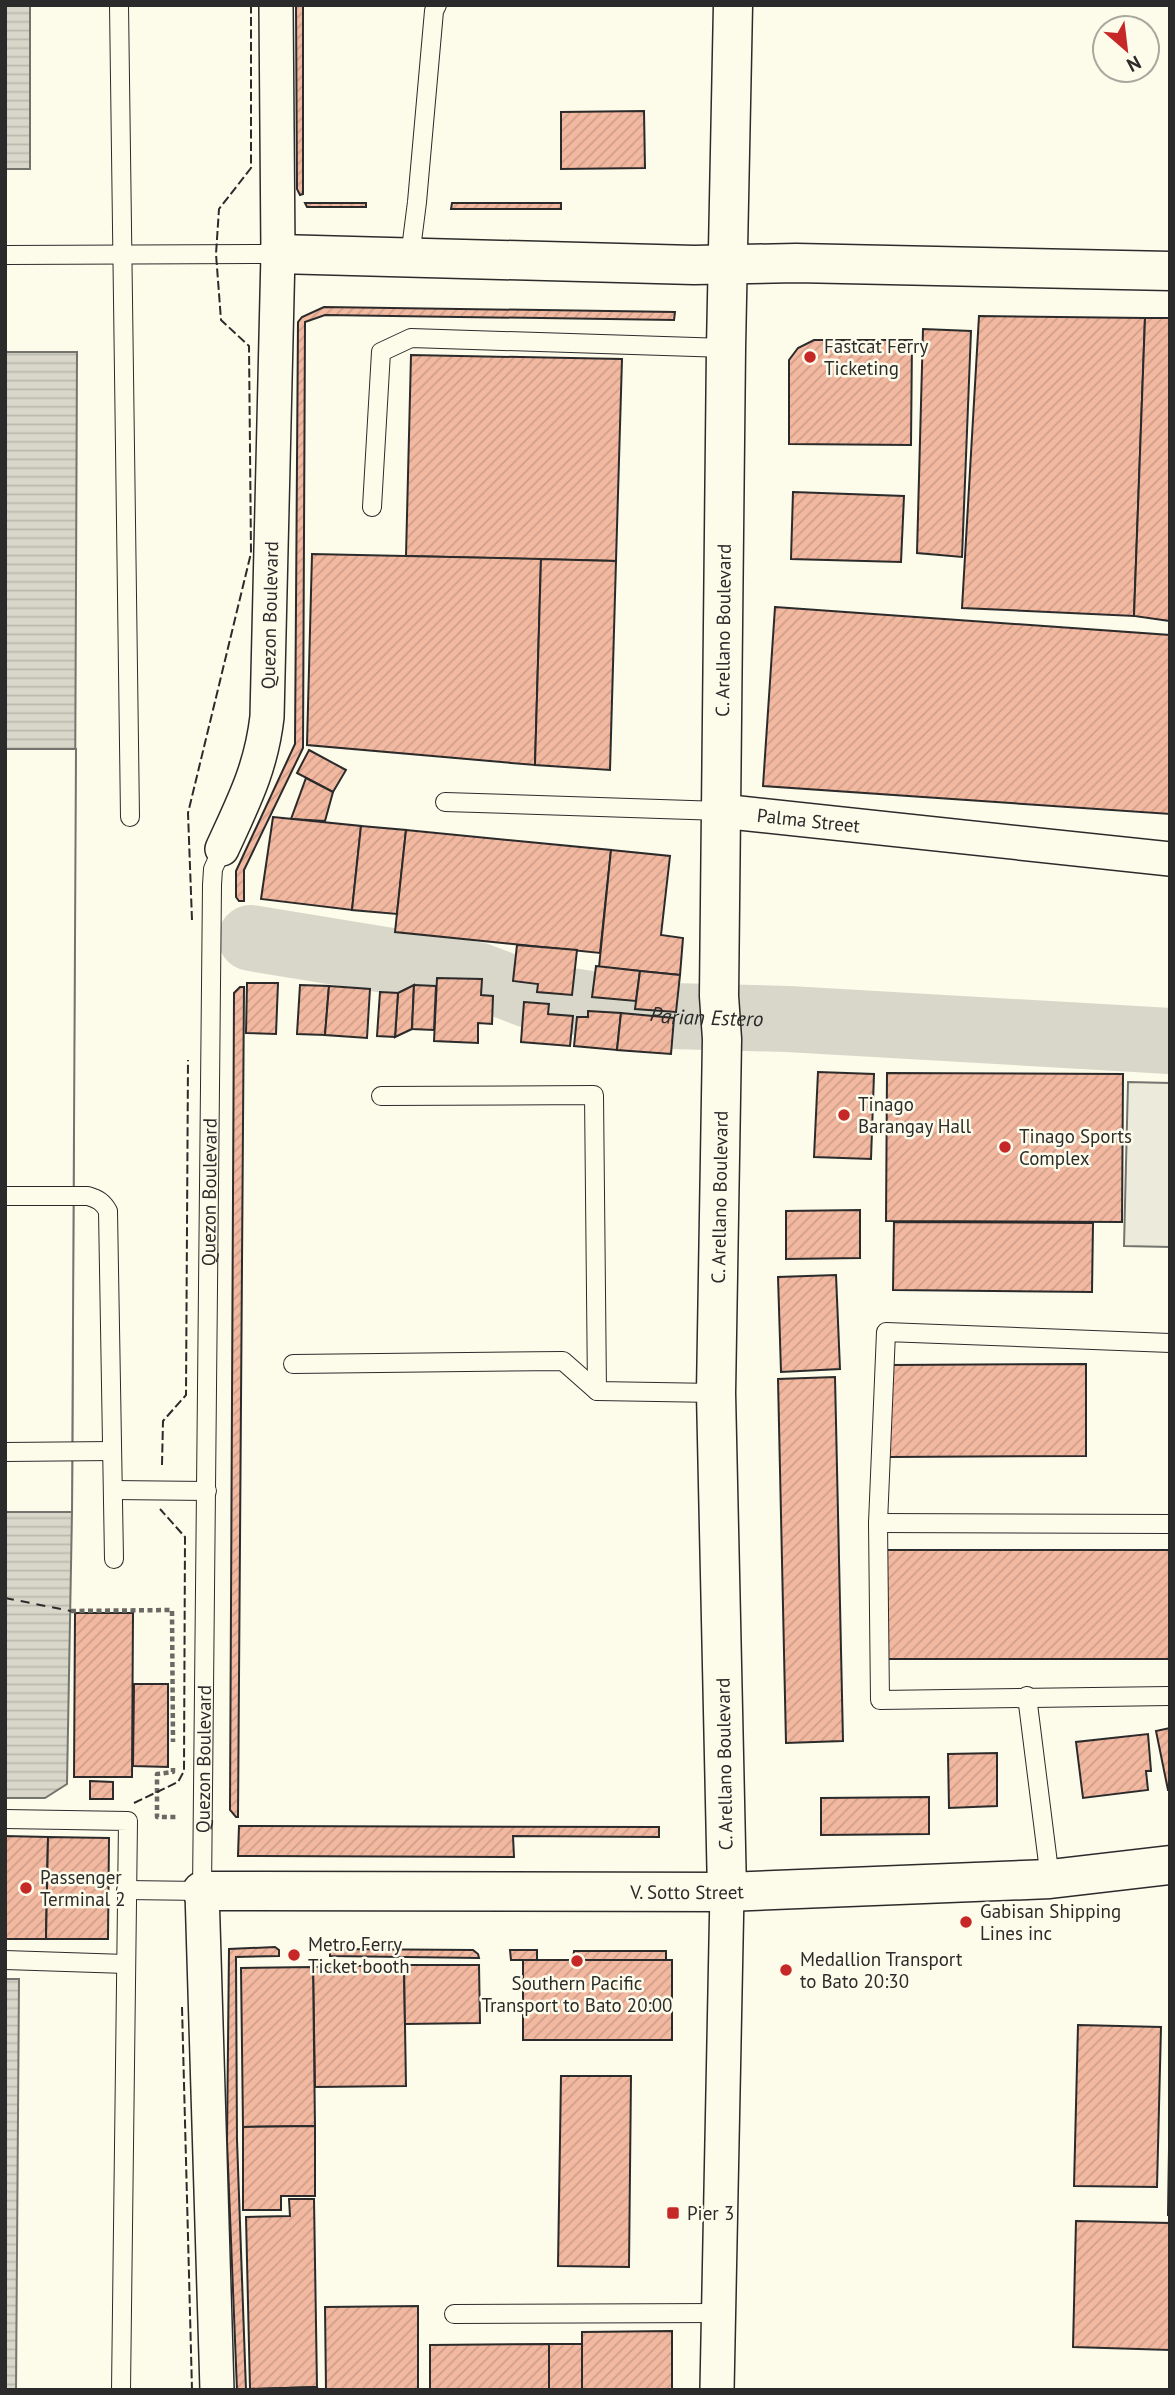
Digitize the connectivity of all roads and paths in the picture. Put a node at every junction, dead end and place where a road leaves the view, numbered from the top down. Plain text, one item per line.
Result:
1 (119, 5) edge
2 (276, 5) edge
3 (436, 5) edge
4 (733, 5) edge
5 (278, 254) junction
6 (5, 255) edge
7 (122, 256) junction
8 (410, 257) junction
9 (729, 264) junction
10 (1170, 271) edge
11 (726, 348) junction
12 (372, 507) dead end
13 (445, 802) dead end
14 (721, 811) junction
15 (130, 817) dead end
16 (222, 849) joint
17 (1170, 859) edge
18 (381, 1096) dead end
19 (5, 1196) edge
20 (1170, 1343) edge
21 (293, 1364) dead end
22 (597, 1391) junction
23 (716, 1393) junction
24 (112, 1451) junction
25 (5, 1452) edge
26 (113, 1490) junction
27 (207, 1491) junction
28 (878, 1523) junction
29 (1170, 1524) edge
30 (114, 1559) dead end
31 (71, 1611) dead end
32 (1027, 1696) junction
33 (1170, 1696) edge
34 (173, 1745) dead end
35 (173, 1759) dead end
36 (202, 1817) junction
37 (5, 1819) edge
38 (1170, 1865) edge
39 (1050, 1879) junction
40 (126, 1890) junction
41 (202, 1891) junction
42 (727, 1892) junction
43 (5, 1959) edge
44 (126, 1964) junction
45 (719, 2313) junction
46 (454, 2314) dead end
47 (121, 2390) edge
48 (218, 2390) edge
49 (717, 2390) edge

1 - 7 lane
2 - 5 street, Quezon Boulevard
3 - 8 lane
4 - 9 street, C. Arellano Boulevard
5 - 7 lane
5 - 8 street
5 - 16 street, Quezon Boulevard
6 - 7 lane
7 - 15 lane
8 - 9 street
9 - 10 street
9 - 11 street, C. Arellano Boulevard
11 - 12 lane
11 - 14 street, C. Arellano Boulevard
13 - 14 lane, Palma Street
14 - 17 street, Palma Street
14 - 23 street, C. Arellano Boulevard
16 - 27 lane, Quezon Boulevard
18 - 22 lane
19 - 24 lane
20 - 28 lane
21 - 22 lane
22 - 23 lane
23 - 42 street, C. Arellano Boulevard
24 - 25 lane
24 - 26 lane
26 - 27 lane
26 - 30 lane
27 - 36 lane, Quezon Boulevard
28 - 29 lane
28 - 32 lane
31 - 34 path
32 - 33 lane
32 - 39 lane
35 - 36 path
36 - 41 lane, Quezon Boulevard
37 - 40 lane
38 - 39 street, V. Sotto Street
39 - 42 street, V. Sotto Street
40 - 41 lane
40 - 44 lane
41 - 42 street, V. Sotto Street
41 - 48 street, Quezon Boulevard
42 - 45 street, C. Arellano Boulevard
43 - 44 lane
44 - 47 lane
45 - 46 lane
45 - 49 street, C. Arellano Boulevard

